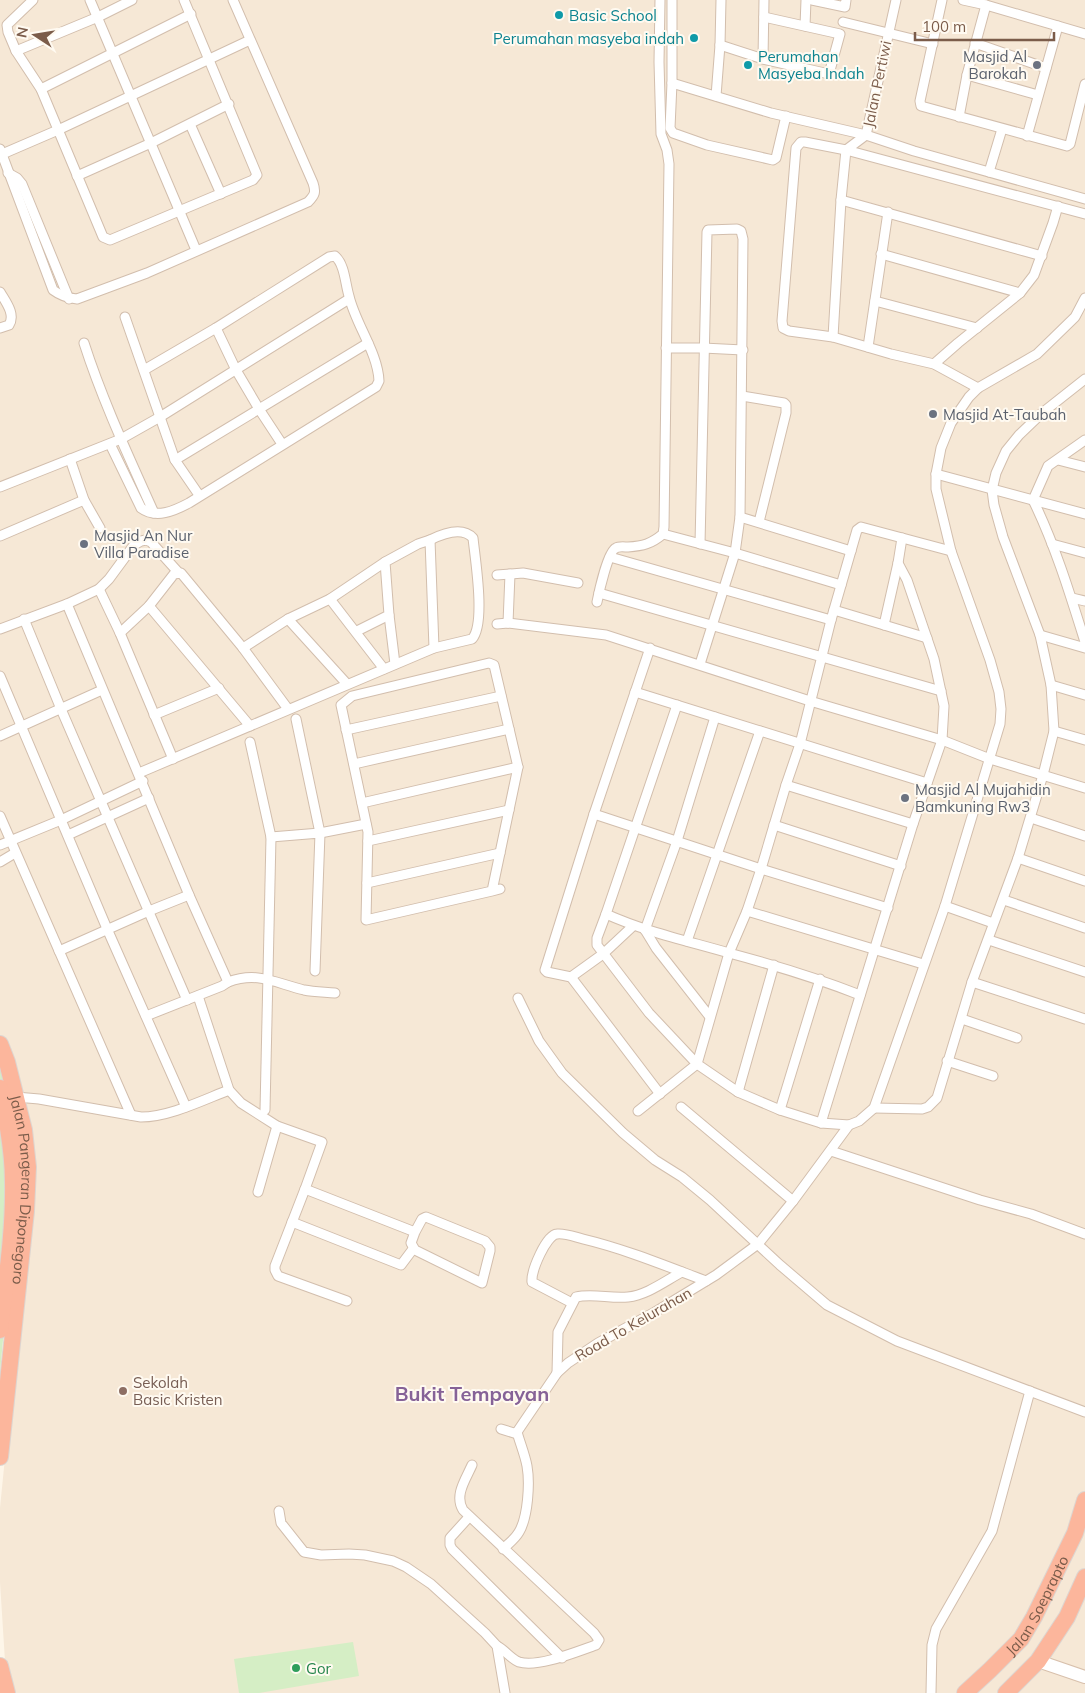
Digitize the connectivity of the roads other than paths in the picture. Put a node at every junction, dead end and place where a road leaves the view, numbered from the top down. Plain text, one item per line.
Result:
1 (33, 0) edge
2 (90, 0) edge
3 (132, 0) edge
4 (184, 0) edge
5 (233, 0) edge
6 (660, 0) edge
7 (672, 0) edge
8 (721, 0) edge
9 (764, 0) edge
10 (806, 0) edge
11 (812, 0) edge
12 (896, 0) edge
13 (942, 0) edge
14 (963, 0) edge
15 (846, 4) edge
16 (986, 5) junction
17 (191, 14) junction
18 (764, 16) junction
19 (98, 17) junction
20 (843, 22) junction
21 (805, 26) junction
22 (1058, 26) junction
23 (888, 33) junction
24 (840, 34) junction
25 (1085, 34) edge
26 (250, 40) junction
27 (975, 43) junction
28 (933, 44) junction
29 (720, 46) junction
30 (16, 51) junction
31 (114, 54) junction
32 (209, 58) junction
33 (763, 59) junction
34 (1046, 68) junction
35 (967, 74) junction
36 (672, 83) junction
37 (41, 89) junction
38 (1084, 90) edge
39 (132, 95) junction
40 (1038, 95) junction
41 (716, 96) junction
42 (228, 104) junction
43 (786, 116) junction
44 (959, 117) junction
45 (190, 124) junction
46 (1002, 129) junction
47 (58, 130) junction
48 (866, 135) junction
49 (1027, 136) junction
50 (151, 143) junction
51 (846, 150) junction
52 (1, 153) edge
53 (989, 172) junction
54 (77, 176) junction
55 (221, 194) junction
56 (1085, 199) edge
57 (840, 200) junction
58 (1058, 206) junction
59 (180, 212) junction
60 (888, 212) junction
61 (1085, 214) edge
62 (196, 250) junction
63 (881, 254) junction
64 (1042, 256) junction
65 (0, 292) edge
66 (1020, 293) junction
67 (1085, 298) edge
68 (349, 299) junction
69 (875, 301) junction
70 (125, 317) dead end
71 (1075, 317) junction
72 (1085, 321) edge
73 (0, 328) edge
74 (216, 328) junction
75 (977, 328) junction
76 (833, 337) junction
77 (368, 342) junction
78 (84, 344) dead end
79 (868, 347) junction
80 (666, 348) junction
81 (704, 348) junction
82 (742, 350) junction
83 (934, 364) junction
84 (144, 370) junction
85 (236, 370) junction
86 (1085, 379) edge
87 (978, 388) junction
88 (742, 396) junction
89 (258, 409) junction
90 (160, 417) junction
91 (121, 439) junction
92 (1085, 440) edge
93 (110, 444) junction
94 (282, 444) junction
95 (70, 459) junction
96 (175, 460) junction
97 (1058, 460) junction
98 (1085, 467) edge
99 (936, 474) junction
100 (0, 487) edge
101 (992, 490) junction
102 (199, 495) junction
103 (84, 500) junction
104 (1033, 500) junction
105 (154, 513) junction
106 (1085, 514) edge
107 (740, 516) junction
108 (759, 522) junction
109 (100, 528) dead end
110 (663, 534) junction
111 (0, 536) edge
112 (902, 538) junction
113 (430, 540) junction
114 (700, 544) junction
115 (1052, 544) junction
116 (851, 551) junction
117 (951, 551) junction
118 (735, 553) junction
119 (1085, 553) edge
120 (610, 557) junction
121 (385, 562) junction
122 (898, 563) junction
123 (178, 572) junction
124 (510, 574) junction
125 (497, 575) dead end
126 (578, 583) dead end
127 (841, 585) junction
128 (99, 589) junction
129 (725, 590) junction
130 (1072, 598) junction
131 (330, 599) junction
132 (1085, 601) edge
133 (67, 604) junction
134 (149, 606) junction
135 (834, 610) junction
136 (389, 615) junction
137 (24, 619) junction
138 (288, 619) junction
139 (832, 620) junction
140 (508, 623) junction
141 (497, 624) dead end
142 (714, 625) junction
143 (884, 626) junction
144 (0, 629) edge
145 (357, 631) junction
146 (120, 633) junction
147 (1040, 635) junction
148 (927, 638) junction
149 (1085, 642) edge
150 (243, 648) junction
151 (434, 648) junction
152 (650, 648) junction
153 (1085, 648) edge
154 (824, 656) junction
155 (395, 664) junction
156 (700, 664) junction
157 (384, 669) junction
158 (0, 676) edge
159 (347, 684) junction
160 (1051, 686) junction
161 (219, 688) junction
162 (102, 690) junction
163 (941, 691) junction
164 (635, 692) junction
165 (1085, 695) edge
166 (501, 696) junction
167 (810, 701) junction
168 (677, 705) junction
169 (61, 709) junction
170 (288, 709) junction
171 (154, 715) junction
172 (715, 717) junction
173 (296, 719) dead end
174 (250, 726) junction
175 (22, 727) junction
176 (509, 729) junction
177 (346, 730) junction
178 (760, 731) junction
179 (1054, 731) junction
180 (0, 736) edge
181 (942, 740) junction
182 (1085, 740) edge
183 (250, 742) dead end
184 (800, 744) junction
185 (173, 759) junction
186 (990, 759) junction
187 (354, 764) junction
188 (518, 767) junction
189 (1043, 775) junction
190 (141, 777) junction
191 (927, 783) junction
192 (786, 785) junction
193 (1085, 788) edge
194 (149, 798) junction
195 (101, 800) junction
196 (362, 804) junction
197 (509, 810) junction
198 (594, 814) junction
199 (0, 816) edge
200 (108, 816) junction
201 (1031, 818) junction
202 (61, 820) junction
203 (366, 824) junction
204 (913, 824) junction
205 (774, 825) junction
206 (635, 829) junction
207 (320, 833) junction
208 (68, 835) junction
209 (271, 836) junction
210 (1085, 836) edge
211 (677, 840) junction
212 (10, 841) junction
213 (368, 842) junction
214 (0, 845) edge
215 (15, 853) junction
216 (500, 853) junction
217 (718, 854) junction
218 (1018, 858) junction
219 (0, 862) edge
220 (901, 866) junction
221 (761, 869) junction
222 (1085, 881) edge
223 (367, 883) junction
224 (189, 895) junction
225 (1004, 900) junction
226 (945, 906) junction
227 (888, 908) junction
228 (747, 910) junction
229 (149, 911) junction
230 (606, 914) junction
231 (993, 923) junction
232 (633, 926) junction
233 (1085, 928) edge
234 (645, 930) junction
235 (108, 931) junction
236 (988, 940) junction
237 (688, 941) junction
238 (874, 949) junction
239 (59, 951) junction
240 (729, 952) junction
241 (603, 954) junction
242 (924, 964) junction
243 (774, 965) junction
244 (315, 971) dead end
245 (1085, 972) edge
246 (571, 977) junction
247 (267, 979) junction
248 (820, 979) junction
249 (228, 982) junction
250 (972, 982) junction
251 (335, 993) dead end
252 (860, 995) junction
253 (198, 996) junction
254 (518, 998) dead end
255 (187, 1000) junction
256 (146, 1016) junction
257 (710, 1017) junction
258 (962, 1019) junction
259 (1085, 1019) edge
260 (1017, 1038) dead end
261 (0, 1044) edge
262 (947, 1061) junction
263 (697, 1064) junction
264 (992, 1076) dead end
265 (0, 1088) edge
266 (229, 1090) junction
267 (738, 1092) junction
268 (660, 1094) junction
269 (16, 1097) junction
270 (186, 1107) junction
271 (682, 1107) dead end
272 (874, 1108) junction
273 (265, 1110) dead end
274 (780, 1110) junction
275 (638, 1111) dead end
276 (131, 1115) junction
277 (820, 1123) junction
278 (849, 1125) junction
279 (276, 1126) junction
280 (832, 1151) junction
281 (305, 1189) junction
282 (258, 1192) dead end
283 (793, 1201) junction
284 (292, 1222) junction
285 (415, 1232) junction
286 (1085, 1234) edge
287 (758, 1244) junction
288 (413, 1248) junction
289 (682, 1272) junction
290 (706, 1281) junction
291 (347, 1301) dead end
292 (572, 1303) junction
293 (0, 1330) edge
294 (557, 1373) junction
295 (1030, 1391) junction
296 (1085, 1412) edge
297 (501, 1429) dead end
298 (517, 1432) junction
299 (0, 1457) edge
300 (472, 1466) dead end
301 (1085, 1500) edge
302 (279, 1511) dead end
303 (469, 1517) junction
304 (503, 1549) junction
305 (1085, 1577) edge
306 (497, 1646) junction
307 (562, 1658) junction
308 (1038, 1661) junction
309 (0, 1666) edge
310 (1085, 1677) edge
311 (7, 1693) edge
312 (505, 1693) edge
313 (931, 1693) edge
314 (965, 1693) edge
315 (1006, 1693) edge

1 - 30 street
2 - 19 street
3 - 19 street
4 - 17 street
5 - 26 street
6 - 80 street
7 - 36 street
8 - 29 street
9 - 18 street
10 - 21 street
11 - 15 street
12 - 23 street, Jalan Pertiwi
13 - 28 street
14 - 16 street
15 - 20 street
16 - 22 street
16 - 27 street
17 - 31 street
17 - 32 street
18 - 21 street
18 - 33 street
19 - 30 street
19 - 31 street
20 - 23 street, Jalan Pertiwi
20 - 24 street
21 - 24 street
22 - 25 street
22 - 34 street
23 - 28 street
23 - 48 street, Jalan Pertiwi
24 - 33 street
26 - 32 street
26 - 62 street
27 - 34 street
27 - 35 street
28 - 44 street
29 - 33 street
29 - 41 street
30 - 37 street
31 - 37 street
31 - 39 street
32 - 39 street
32 - 42 street
34 - 40 street
35 - 40 street
35 - 44 street
36 - 41 street
36 - 43 street
37 - 47 street
38 - 49 street
39 - 47 street
39 - 50 street
40 - 49 street
41 - 43 street
42 - 45 street
42 - 55 street
43 - 48 street
44 - 46 street
45 - 50 street
45 - 55 street
46 - 49 street
46 - 53 street
47 - 52 street
47 - 54 street
48 - 51 street
48 - 53 street
50 - 54 street
50 - 59 street
51 - 57 street
51 - 58 street
51 - 76 street
52 - 62 street
53 - 56 street
54 - 59 street
55 - 59 street
57 - 60 street
57 - 76 street
58 - 61 street
58 - 64 street
59 - 62 street
60 - 63 street
60 - 64 street
63 - 66 street
63 - 69 street
64 - 66 street
65 - 73 street
66 - 75 street
67 - 71 street
68 - 74 street
68 - 77 street
68 - 85 street
69 - 75 street
69 - 79 street
70 - 84 street
71 - 72 street
71 - 87 street
74 - 84 street
74 - 85 street
75 - 83 street
76 - 79 street
77 - 89 street
77 - 94 street
78 - 91 street
79 - 83 street
80 - 81 street
80 - 110 street
81 - 82 street
81 - 82 street
81 - 114 street
82 - 88 street
83 - 87 street
84 - 90 street
85 - 89 street
85 - 90 street
86 - 101 street
87 - 99 street
88 - 107 street
88 - 108 street
89 - 94 street
89 - 96 street
90 - 91 street
90 - 96 street
91 - 93 street
91 - 105 street
92 - 97 street
93 - 95 street
93 - 105 street
94 - 102 street
95 - 100 street
95 - 103 street
96 - 102 street
97 - 98 street
97 - 104 street
99 - 101 street
99 - 117 street
101 - 104 street
101 - 147 street
102 - 105 street
103 - 109 street
103 - 111 street
104 - 106 street
104 - 115 street
107 - 108 street
107 - 118 street
108 - 116 street
110 - 114 street
110 - 120 street
112 - 116 street
112 - 117 street
112 - 122 street
113 - 121 street
113 - 151 street
113 - 151 street
114 - 118 street
115 - 119 street
115 - 130 street
116 - 127 street
117 - 186 street
118 - 127 street
118 - 129 street
120 - 129 street
120 - 142 street
121 - 131 street
121 - 136 street
122 - 143 street
122 - 148 street
123 - 128 street
123 - 134 street
123 - 150 street
124 - 125 street
124 - 126 street
124 - 140 street
127 - 135 street
128 - 133 street
128 - 146 street
129 - 139 street
129 - 142 street
130 - 132 street
130 - 149 street
131 - 138 street
131 - 145 street
133 - 137 street
133 - 162 street
134 - 146 street
134 - 161 street
135 - 139 street
135 - 143 street
136 - 145 street
136 - 155 street
137 - 144 street
137 - 169 street
138 - 150 street
138 - 159 street
139 - 154 street
140 - 141 street
140 - 152 street
142 - 154 street
142 - 156 street
143 - 148 street
145 - 157 street
146 - 171 street
147 - 153 street
147 - 160 street
148 - 163 street
150 - 170 street
151 - 155 street
152 - 156 street
152 - 164 street
154 - 163 street
154 - 167 street
155 - 157 street
156 - 167 street
157 - 159 street
158 - 175 street
159 - 170 street
160 - 165 street
160 - 179 street
161 - 171 street
161 - 174 street
162 - 169 street
162 - 190 street
163 - 181 street
164 - 168 street
164 - 198 street
166 - 176 street
166 - 177 street
166 - 177 street
167 - 181 street
167 - 184 street
168 - 172 street
168 - 206 street
169 - 175 street
169 - 195 street
170 - 174 street
171 - 185 street
172 - 178 street
172 - 211 street
173 - 207 street
174 - 185 street
175 - 180 street
175 - 202 street
176 - 187 street
176 - 188 street
177 - 187 street
178 - 184 street
178 - 217 street
179 - 182 street
179 - 189 street
181 - 186 street
181 - 191 street
183 - 209 street
184 - 191 street
184 - 192 street
185 - 190 street
186 - 189 street
186 - 226 street
187 - 196 street
188 - 196 street
188 - 197 street
189 - 193 street
189 - 201 street
190 - 194 street
190 - 195 street
191 - 204 street
192 - 204 street
192 - 205 street
194 - 200 street
194 - 224 street
195 - 200 street
195 - 202 street
196 - 203 street
197 - 213 street
197 - 216 street
198 - 206 street
198 - 246 street
199 - 212 street
200 - 208 street
200 - 229 street
201 - 210 street
201 - 218 street
202 - 208 street
202 - 212 street
203 - 207 street
203 - 213 street
204 - 220 street
205 - 220 street
205 - 221 street
206 - 211 street
206 - 230 street
207 - 209 street
207 - 244 street
208 - 235 street
209 - 247 street
211 - 217 street
211 - 234 street
212 - 214 street
212 - 215 street
213 - 223 street
215 - 219 street
215 - 239 street
216 - 223 street
216 - 223 street
217 - 221 street
217 - 237 street
218 - 222 street
218 - 225 street
220 - 227 street
221 - 227 street
221 - 228 street
224 - 229 street
224 - 249 street
225 - 231 street
225 - 233 street
226 - 231 street
226 - 242 street
227 - 238 street
228 - 238 street
228 - 240 street
229 - 235 street
229 - 255 street
230 - 232 street
230 - 241 street
231 - 236 street
232 - 234 street
232 - 241 street
234 - 237 street
234 - 257 street
235 - 239 street
235 - 256 street
236 - 245 street
236 - 250 street
237 - 240 street
238 - 242 street
238 - 252 street
239 - 276 street
240 - 243 street
240 - 257 street
241 - 246 street
241 - 263 street
242 - 272 street
243 - 248 street
243 - 267 street
246 - 268 street
247 - 249 street
247 - 251 street
247 - 273 street
248 - 252 street
248 - 274 street
249 - 253 street
250 - 258 street
250 - 259 street
252 - 277 street
253 - 255 street
253 - 266 street
254 - 287 street
255 - 256 street
256 - 270 street
257 - 263 street
258 - 260 street
258 - 262 street
261 - 269 highway, Jalan Pangeran Diponegoro
262 - 264 street
262 - 272 street
263 - 267 street
263 - 268 street
265 - 293 highway, Jalan Pangeran Diponegoro
266 - 270 street
266 - 279 street
267 - 274 street
268 - 275 street
269 - 276 street
269 - 299 highway, Jalan Pangeran Diponegoro
270 - 276 street
271 - 283 street
272 - 278 street
274 - 277 street
277 - 278 street
278 - 280 street, Road To Kelurahan
279 - 281 street
279 - 282 street
280 - 283 street, Road To Kelurahan
280 - 286 street
281 - 284 street
281 - 285 street
283 - 287 street, Road To Kelurahan
284 - 288 street
284 - 291 street
285 - 288 street
285 - 288 street
287 - 290 street, Road To Kelurahan
287 - 295 street
289 - 290 street
289 - 292 street
289 - 292 street
290 - 294 street, Road To Kelurahan
292 - 294 street
294 - 298 street, Road To Kelurahan
295 - 296 street
295 - 313 street
297 - 298 street
298 - 304 street
300 - 303 street
301 - 314 highway, Jalan Soeprapto
302 - 306 street
303 - 304 street
303 - 307 street
304 - 307 street
305 - 308 highway, Jalan Soeprapto
306 - 307 street
306 - 312 street
308 - 310 street
308 - 315 highway, Jalan Soeprapto
309 - 311 highway

